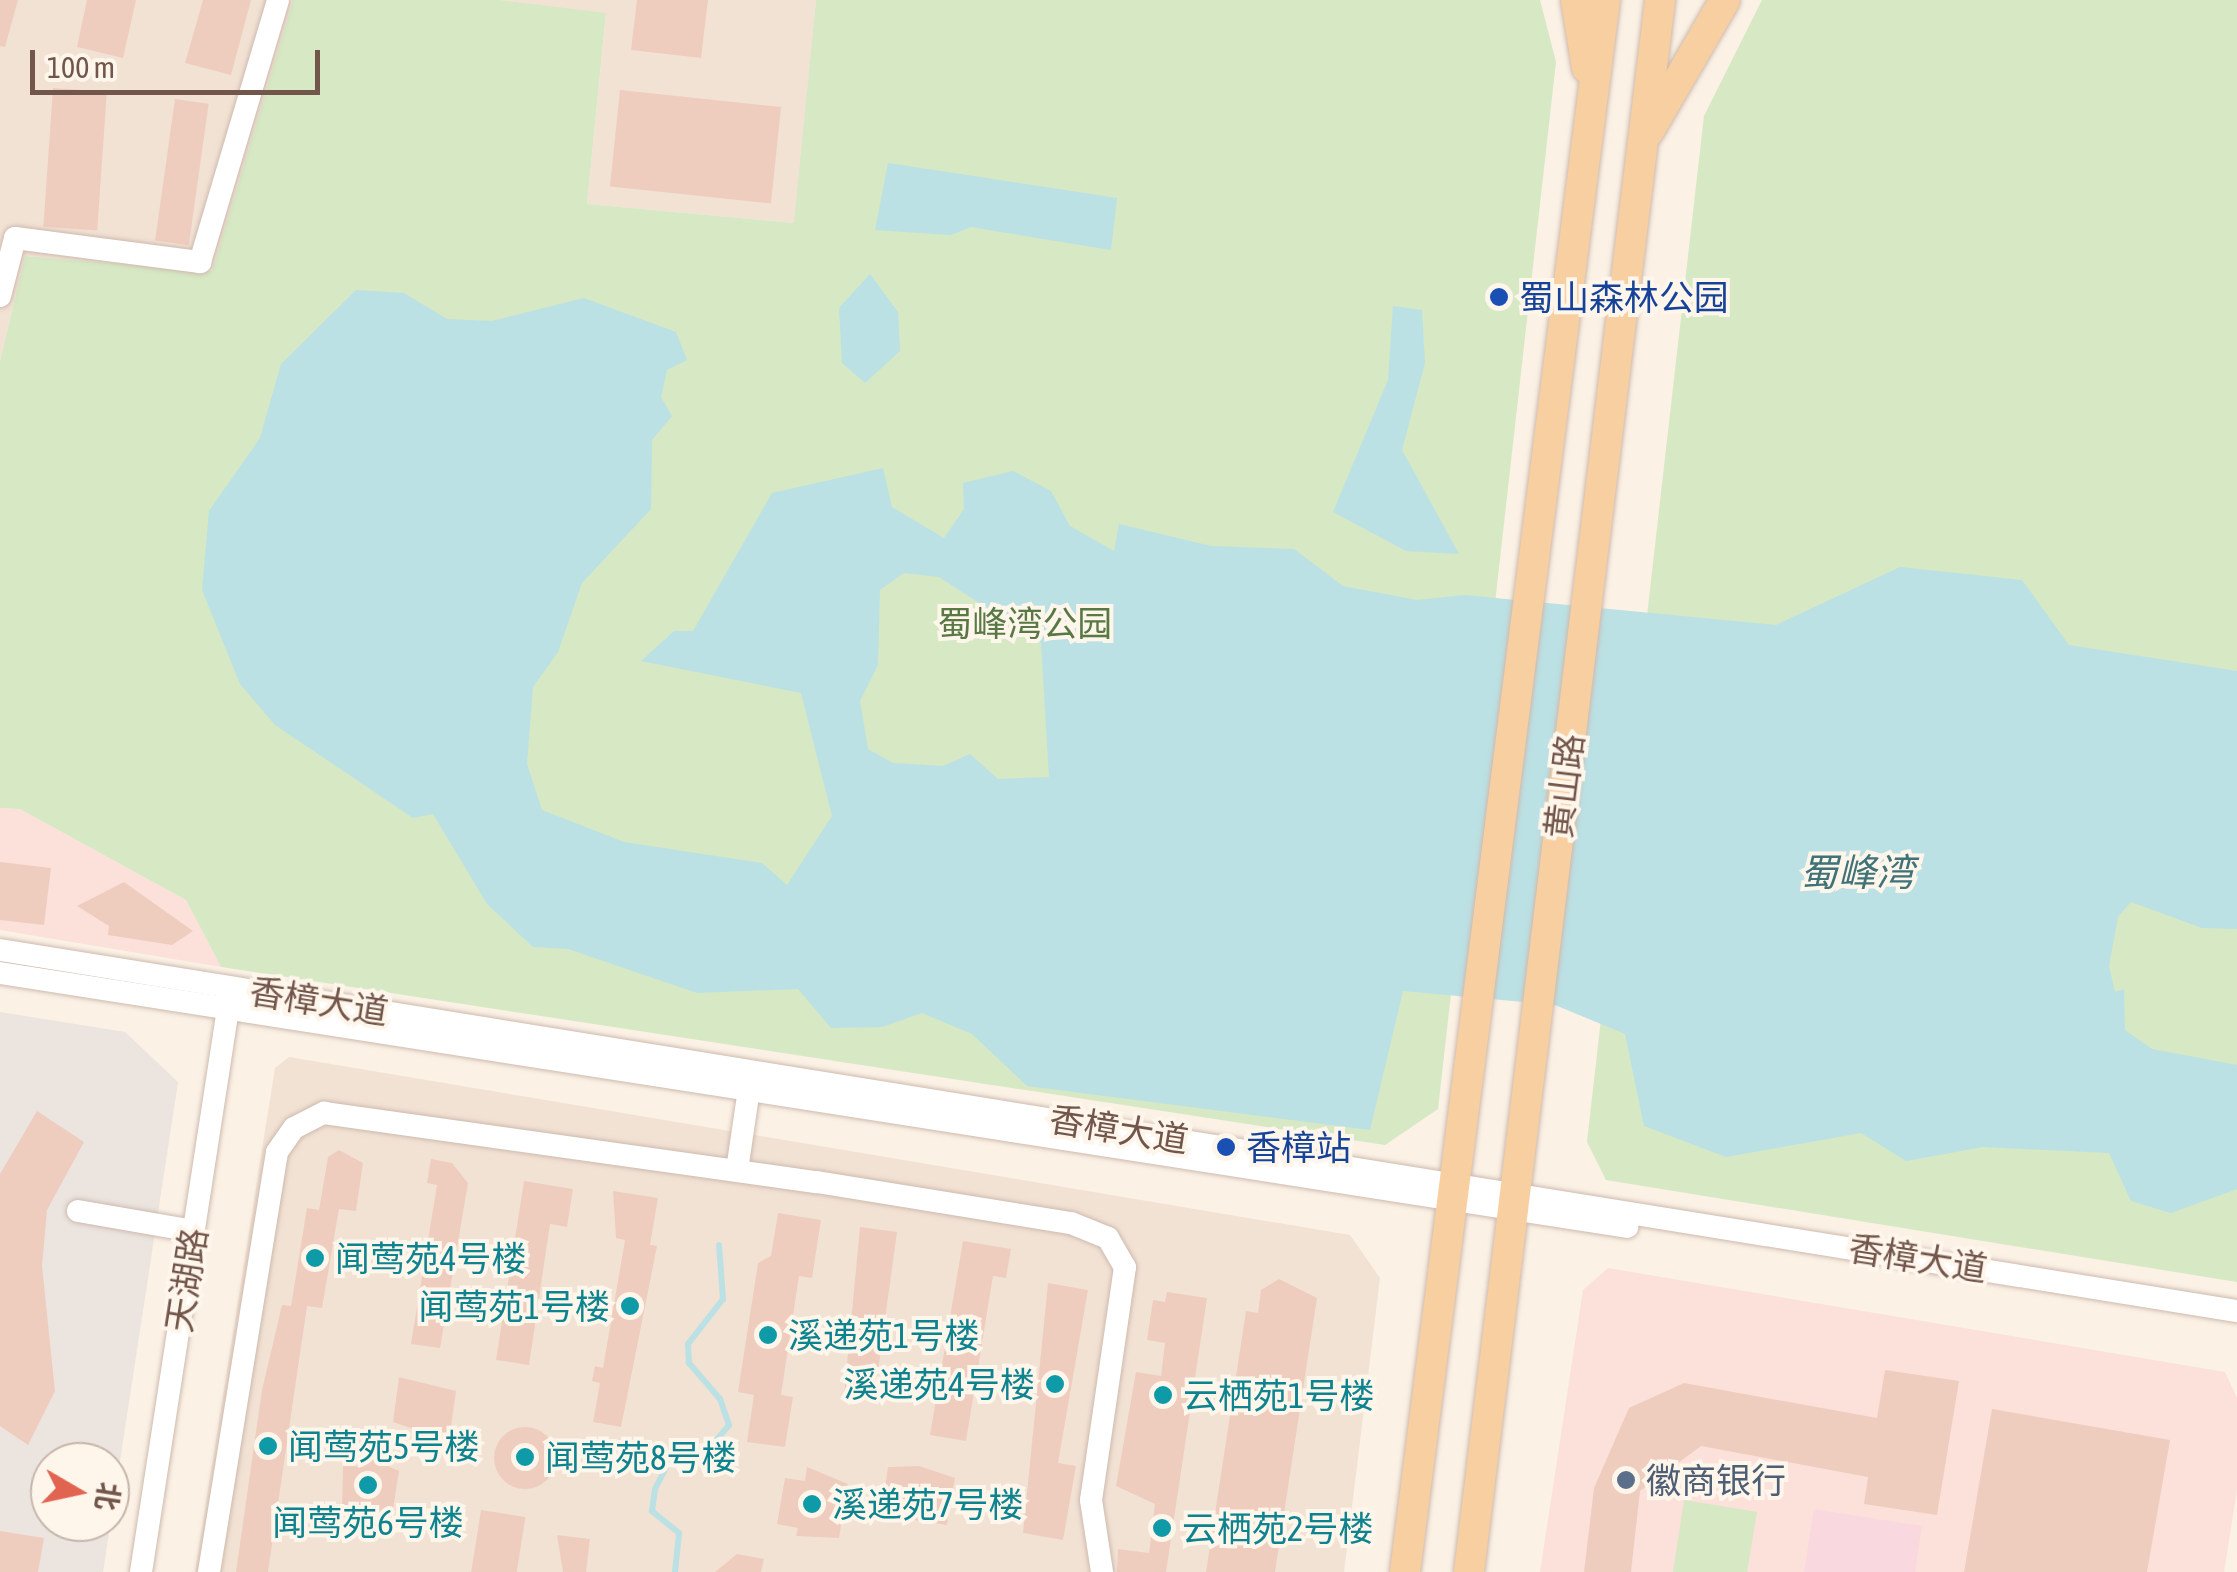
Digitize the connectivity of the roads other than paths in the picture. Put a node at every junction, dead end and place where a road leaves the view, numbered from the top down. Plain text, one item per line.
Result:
1 (278, 0) edge
2 (1576, 0) edge
3 (1605, 0) edge
4 (1660, 0) edge
5 (1724, 0) edge
6 (1598, 55) junction
7 (1652, 62) junction
8 (1592, 100) junction
9 (1640, 146) junction
10 (0, 296) edge
11 (0, 950) edge
12 (0, 973) edge
13 (230, 998) junction
14 (750, 1080) junction
15 (736, 1170) junction
16 (1450, 1190) junction
17 (1517, 1202) junction
18 (78, 1211) dead end
19 (194, 1231) junction
20 (2237, 1310) edge
21 (2237, 1321) edge
22 (141, 1572) edge
23 (209, 1572) edge
24 (1102, 1572) edge
25 (1404, 1572) edge
26 (1469, 1572) edge

1 - 10 street
2 - 8 main road
3 - 6 main road
4 - 7 main road, 黄山路
5 - 9 main road
6 - 7 main road
6 - 8 main road
7 - 9 main road, 黄山路
8 - 16 main road
9 - 17 main road, 黄山路
11 - 13 street, 香樟大道
12 - 13 street, 香樟大道
13 - 14 street, 香樟大道
13 - 19 street, 天湖路
14 - 15 street
14 - 16 street, 香樟大道
15 - 23 street
15 - 24 street
16 - 17 street, 香樟大道
16 - 25 main road
17 - 20 street, 香樟大道
17 - 21 street, 香樟大道
17 - 26 main road, 黄山路
18 - 19 street
19 - 22 street, 天湖路

